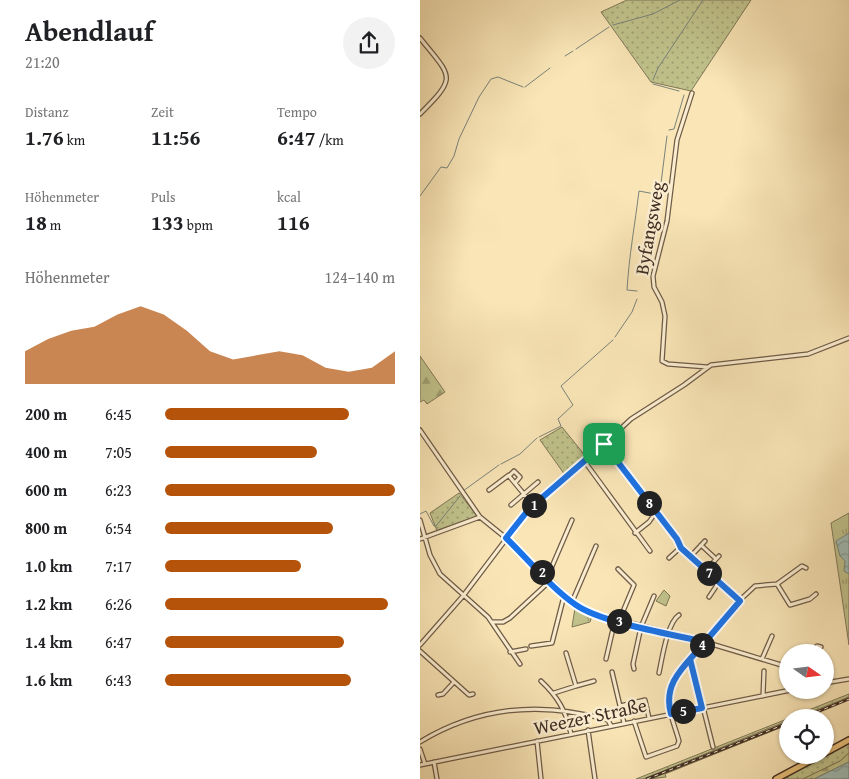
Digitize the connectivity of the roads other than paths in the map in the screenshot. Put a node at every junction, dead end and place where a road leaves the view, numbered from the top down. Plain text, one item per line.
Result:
1 (420, 38) edge
2 (692, 93) dead end
3 (420, 114) edge
4 (849, 338) edge
5 (697, 365) junction
6 (706, 367) junction
7 (700, 372) junction
8 (420, 430) edge
9 (604, 444) junction
10 (585, 462) junction
11 (510, 475) junction
12 (538, 482) dead end
13 (515, 483) junction
14 (489, 490) dead end
15 (524, 494) junction
16 (511, 505) dead end
17 (533, 505) junction
18 (656, 512) junction
19 (480, 517) junction
20 (420, 520) edge
21 (572, 520) dead end
22 (635, 533) junction
23 (425, 537) junction
24 (506, 538) junction
25 (420, 539) edge
26 (705, 541) dead end
27 (701, 545) junction
28 (596, 546) dead end
29 (681, 548) junction
30 (650, 551) dead end
31 (691, 556) junction
32 (720, 556) dead end
33 (669, 558) dead end
34 (716, 559) junction
35 (806, 568) dead end
36 (618, 569) dead end
37 (706, 570) junction
38 (547, 578) junction
39 (550, 581) junction
40 (719, 582) junction
41 (777, 584) junction
42 (816, 594) dead end
43 (463, 596) junction
44 (564, 596) junction
45 (654, 596) dead end
46 (709, 597) dead end
47 (740, 601) junction
48 (572, 602) junction
49 (679, 615) dead end
50 (617, 620) junction
51 (492, 622) junction
52 (642, 627) junction
53 (668, 633) junction
54 (772, 636) dead end
55 (705, 642) junction
56 (420, 645) edge
57 (531, 646) dead end
58 (526, 649) dead end
59 (420, 650) edge
60 (510, 652) junction
61 (566, 653) dead end
62 (606, 659) dead end
63 (690, 659) junction
64 (762, 659) junction
65 (520, 664) dead end
66 (779, 664) edge
67 (634, 669) dead end
68 (764, 671) dead end
69 (612, 672) dead end
70 (659, 673) dead end
71 (849, 679) edge
72 (541, 681) dead end
73 (594, 681) dead end
74 (834, 681) edge
75 (454, 682) junction
76 (576, 686) junction
77 (779, 693) edge
78 (474, 694) dead end
79 (554, 694) junction
80 (438, 695) dead end
81 (763, 696) junction
82 (620, 706) junction
83 (702, 708) junction
84 (565, 711) junction
85 (671, 714) junction
86 (649, 718) junction
87 (634, 722) junction
88 (624, 724) junction
89 (611, 726) junction
90 (588, 730) junction
91 (571, 734) junction
92 (849, 740) edge
93 (537, 741) junction
94 (420, 742) edge
95 (712, 747) dead end
96 (834, 748) edge
97 (420, 749) edge
98 (434, 762) junction
99 (425, 764) junction
100 (804, 764) edge
101 (420, 765) edge
102 (437, 779) edge
103 (541, 779) edge
104 (595, 779) edge
105 (776, 779) edge

1 - 3 street
2 - 5 street, Byfangsweg
4 - 6 street
5 - 6 street, Byfangsweg
5 - 7 street
6 - 7 street
7 - 9 street
8 - 19 street
9 - 10 street
9 - 18 street
10 - 17 street
10 - 22 street
11 - 13 street
11 - 13 street
11 - 14 street
12 - 15 street
13 - 15 street
15 - 16 street
15 - 17 street
17 - 24 street
18 - 22 street
18 - 29 street
19 - 23 street
19 - 24 street
20 - 23 street
21 - 38 street
22 - 30 street
23 - 25 street
23 - 43 street
24 - 38 street
24 - 43 street
26 - 27 street
27 - 31 street
27 - 34 street
28 - 48 street
29 - 31 street
29 - 33 street
31 - 37 street
32 - 34 street
34 - 37 street
35 - 41 street
36 - 50 street
37 - 40 street
38 - 39 street
39 - 44 street
39 - 51 street
40 - 46 street
40 - 47 street
41 - 42 street
41 - 47 street
43 - 51 street
43 - 56 street
44 - 48 street
44 - 57 street
45 - 52 street
47 - 55 street
48 - 50 street
49 - 53 street
50 - 52 street
50 - 62 street
51 - 60 street
52 - 53 street
52 - 67 street
53 - 55 street
53 - 70 street
54 - 64 street
55 - 63 street
55 - 64 street
58 - 60 street
59 - 75 street
60 - 65 street
61 - 76 street
63 - 83 street
63 - 85 street
64 - 66 street
68 - 81 street
69 - 82 street
71 - 74 street
72 - 79 street
73 - 76 street
75 - 78 street
75 - 80 street
76 - 79 street
77 - 81 street, Weezer Straße
79 - 84 street
81 - 83 street, Weezer Straße
82 - 86 street
82 - 88 street
83 - 85 street, Weezer Straße
83 - 95 street
84 - 89 street
84 - 91 street
84 - 94 street
85 - 86 street, Weezer Straße
85 - 87 street
86 - 87 street, Weezer Straße
87 - 88 street, Weezer Straße
88 - 89 street, Weezer Straße
89 - 90 street, Weezer Straße
90 - 91 street, Weezer Straße
90 - 104 street
91 - 93 street, Weezer Straße
92 - 96 main road
93 - 98 street, Weezer Straße
93 - 103 street
97 - 99 street
98 - 99 street, Weezer Straße
98 - 102 street
99 - 101 street, Weezer Straße
100 - 105 main road

